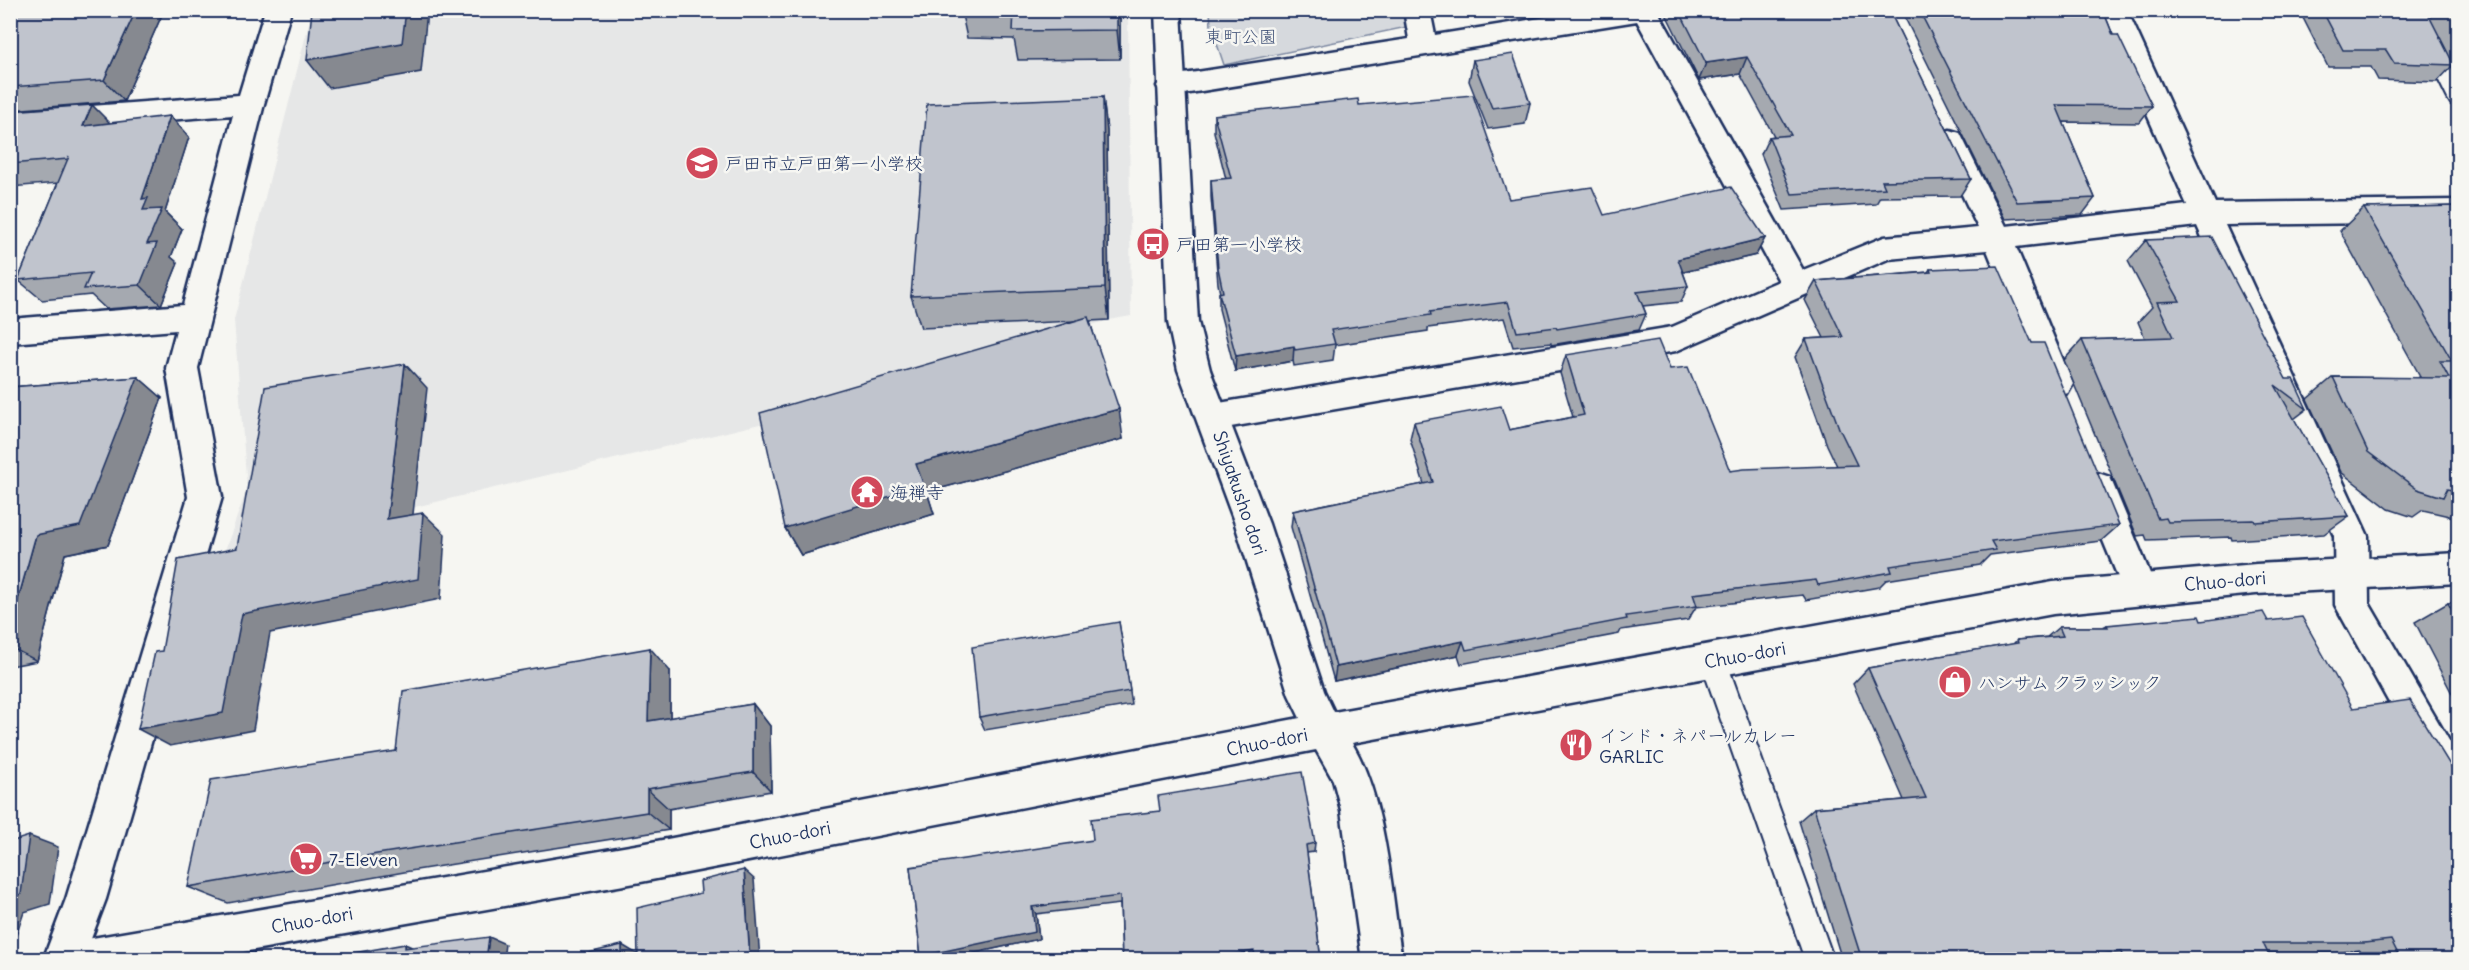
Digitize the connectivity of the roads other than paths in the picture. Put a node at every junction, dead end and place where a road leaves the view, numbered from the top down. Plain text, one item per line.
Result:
1 (278, 10) edge
2 (1168, 10) edge
3 (1417, 10) edge
4 (2114, 10) edge
5 (2413, 10) edge
6 (1648, 11) edge
7 (1424, 47) junction
8 (1171, 86) junction
9 (2458, 99) edge
10 (250, 104) junction
11 (1937, 114) edge
12 (10, 122) edge
13 (2458, 211) edge
14 (2206, 214) junction
15 (1997, 238) junction
16 (1796, 285) junction
17 (196, 316) junction
18 (10, 331) edge
19 (2068, 413) edge
20 (1214, 417) junction
21 (2086, 457) edge
22 (2458, 568) edge
23 (2352, 571) junction
24 (2139, 588) junction
25 (1713, 660) junction
26 (1325, 731) junction
27 (2458, 791) edge
28 (63, 960) edge
29 (81, 960) edge
30 (1383, 960) edge
31 (1820, 960) edge

1 - 10 street
2 - 8 street, Shiyakusho dori
3 - 7 street
4 - 14 street
5 - 9 lane
6 - 7 street
6 - 16 street
7 - 8 street
8 - 20 street, Shiyakusho dori
10 - 12 street
10 - 17 street
11 - 15 street
13 - 14 street
14 - 15 street
14 - 23 street
15 - 16 street
15 - 19 street
16 - 20 street
17 - 18 street
17 - 28 street
20 - 26 street, Shiyakusho dori
21 - 24 street
22 - 23 street, Chuo-dori
23 - 24 street, Chuo-dori
23 - 27 street
24 - 25 street, Chuo-dori
25 - 26 street, Chuo-dori
25 - 31 lane
26 - 29 street, Chuo-dori
26 - 30 street, Shiyakusho dori

